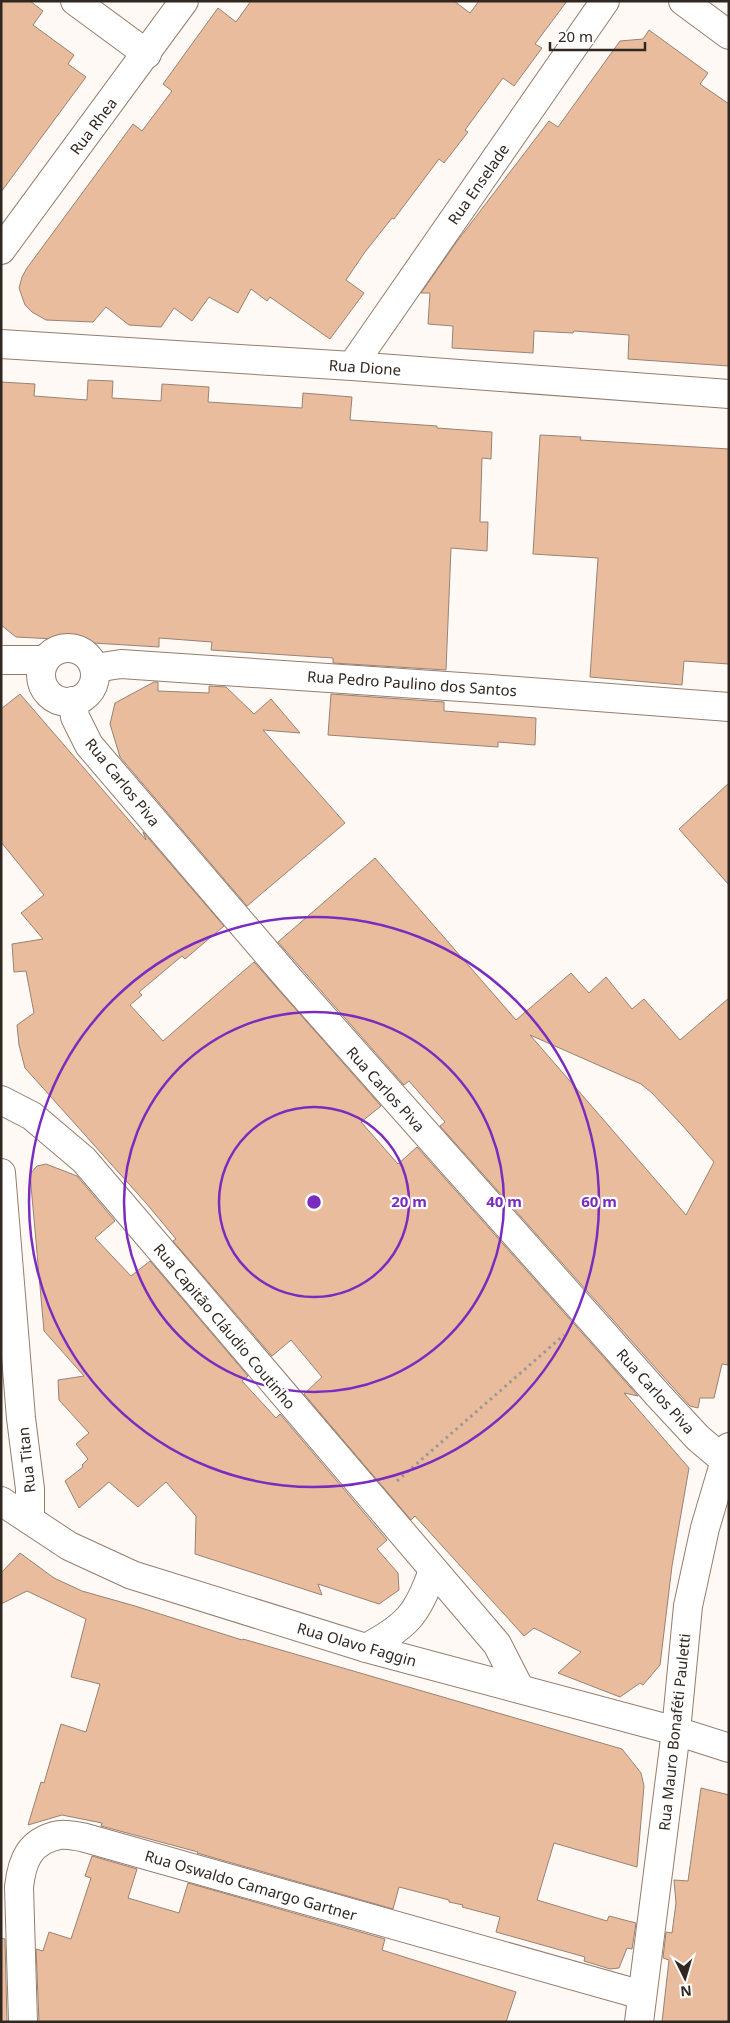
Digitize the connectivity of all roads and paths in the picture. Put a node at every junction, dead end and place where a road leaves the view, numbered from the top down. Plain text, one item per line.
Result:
1 (75, 1) edge
2 (184, 1) edge
3 (605, 1) edge
4 (683, 1) edge
5 (729, 35) edge
6 (147, 54) junction
7 (1, 250) edge
8 (1, 344) edge
9 (352, 366) junction
10 (729, 394) edge
11 (1, 660) edge
12 (45, 660) junction
13 (95, 668) junction
14 (73, 701) junction
15 (729, 707) edge
16 (1, 1100) edge
17 (1, 1173) edge
18 (587, 1314) junction
19 (11, 1406) edge
20 (726, 1453) edge
21 (1, 1501) edge
22 (374, 1501) junction
23 (30, 1520) junction
24 (432, 1570) junction
25 (366, 1648) junction
26 (520, 1689) junction
27 (676, 1731) junction
28 (729, 1748) edge
29 (642, 1995) junction
30 (23, 2022) edge
31 (639, 2022) edge

1 - 6 street
2 - 6 street, Rua Rhea
3 - 9 street, Rua Enselade
4 - 5 street
6 - 7 street, Rua Rhea
8 - 9 street, Rua Dione
9 - 10 street, Rua Dione
11 - 12 street
12 - 13 street
12 - 14 street
13 - 14 street
13 - 15 street, Rua Pedro Paulino dos Santos
14 - 18 street, Rua Carlos Piva
16 - 22 street, Rua Capitão Cláudio Coutinho
17 - 19 street, Rua Titan
18 - 20 street, Rua Carlos Piva
18 - 22 path
19 - 23 street, Rua Titan
20 - 27 street, Rua Mauro Bonaféti Pauletti
21 - 23 street, Rua Olavo Faggin
22 - 24 street, Rua Capitão Cláudio Coutinho
23 - 25 street, Rua Olavo Faggin
24 - 25 street
24 - 26 street, Rua Capitão Cláudio Coutinho
25 - 26 street, Rua Olavo Faggin
26 - 27 street, Rua Olavo Faggin
27 - 28 street, Rua Olavo Faggin
27 - 29 street, Rua Mauro Bonaféti Pauletti
29 - 30 street, Rua Oswaldo Camargo Gartner
29 - 31 street, Rua Mauro Bonaféti Pauletti

